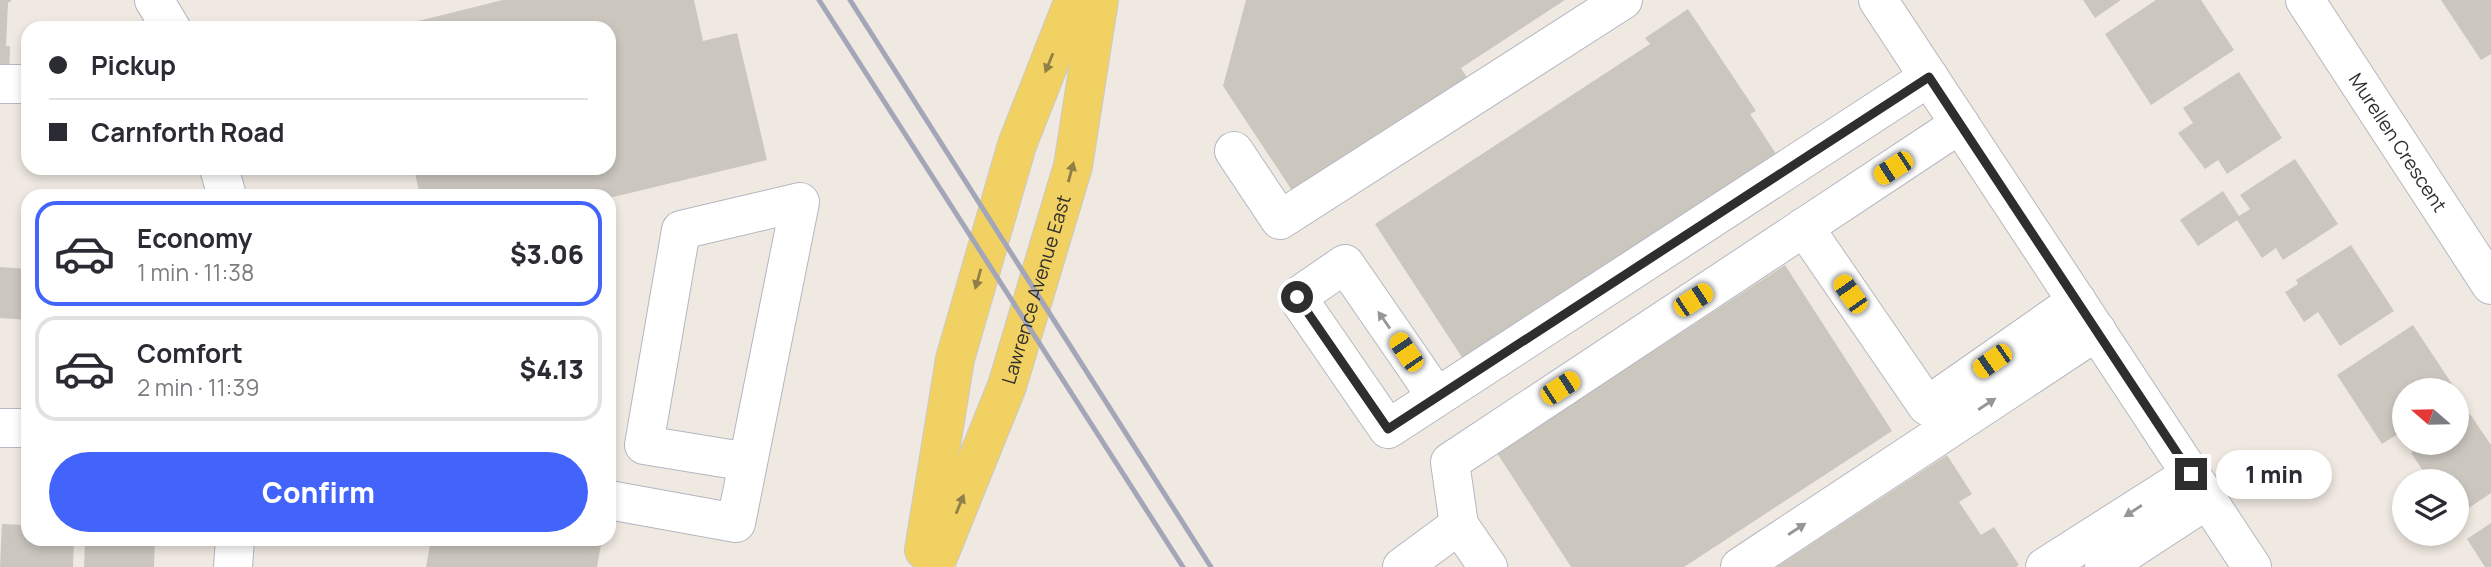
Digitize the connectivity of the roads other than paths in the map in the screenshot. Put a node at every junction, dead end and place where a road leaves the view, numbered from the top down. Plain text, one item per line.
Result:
1 (154, 0) edge
2 (1074, 0) edge
3 (1100, 0) edge
4 (1623, 0) edge
5 (1878, 0) edge
6 (2305, 0) edge
7 (167, 21) edge
8 (1929, 77) junction
9 (0, 84) edge
10 (21, 84) edge
11 (1960, 124) junction
12 (1234, 151) dead end
13 (1804, 227) junction
14 (2491, 285) edge
15 (2087, 316) junction
16 (1436, 396) dead end
17 (0, 428) edge
18 (21, 428) edge
19 (748, 462) junction
20 (2199, 486) junction
21 (616, 501) edge
22 (1459, 525) junction
23 (234, 546) edge
24 (233, 567) edge
25 (921, 567) edge
26 (934, 567) edge
27 (1402, 567) edge
28 (1488, 567) edge
29 (1740, 567) edge
30 (2046, 567) edge
31 (2104, 567) edge
32 (2252, 567) edge

1 - 7 street
2 -> 25 main road
26 -> 3 main road, Lawrence Avenue East
4 - 12 street
5 - 8 street
6 - 14 street, Murellen Crescent
8 - 11 street
8 - 16 street
9 - 10 street
11 - 13 street
11 - 15 street
13 - 15 street
13 - 22 street
15 - 20 street
29 -> 15 street
17 - 18 street
19 - 19 street
19 - 21 street
20 -> 30 street
20 - 31 street
20 - 32 street
22 - 27 street
22 - 28 street
23 - 24 street

